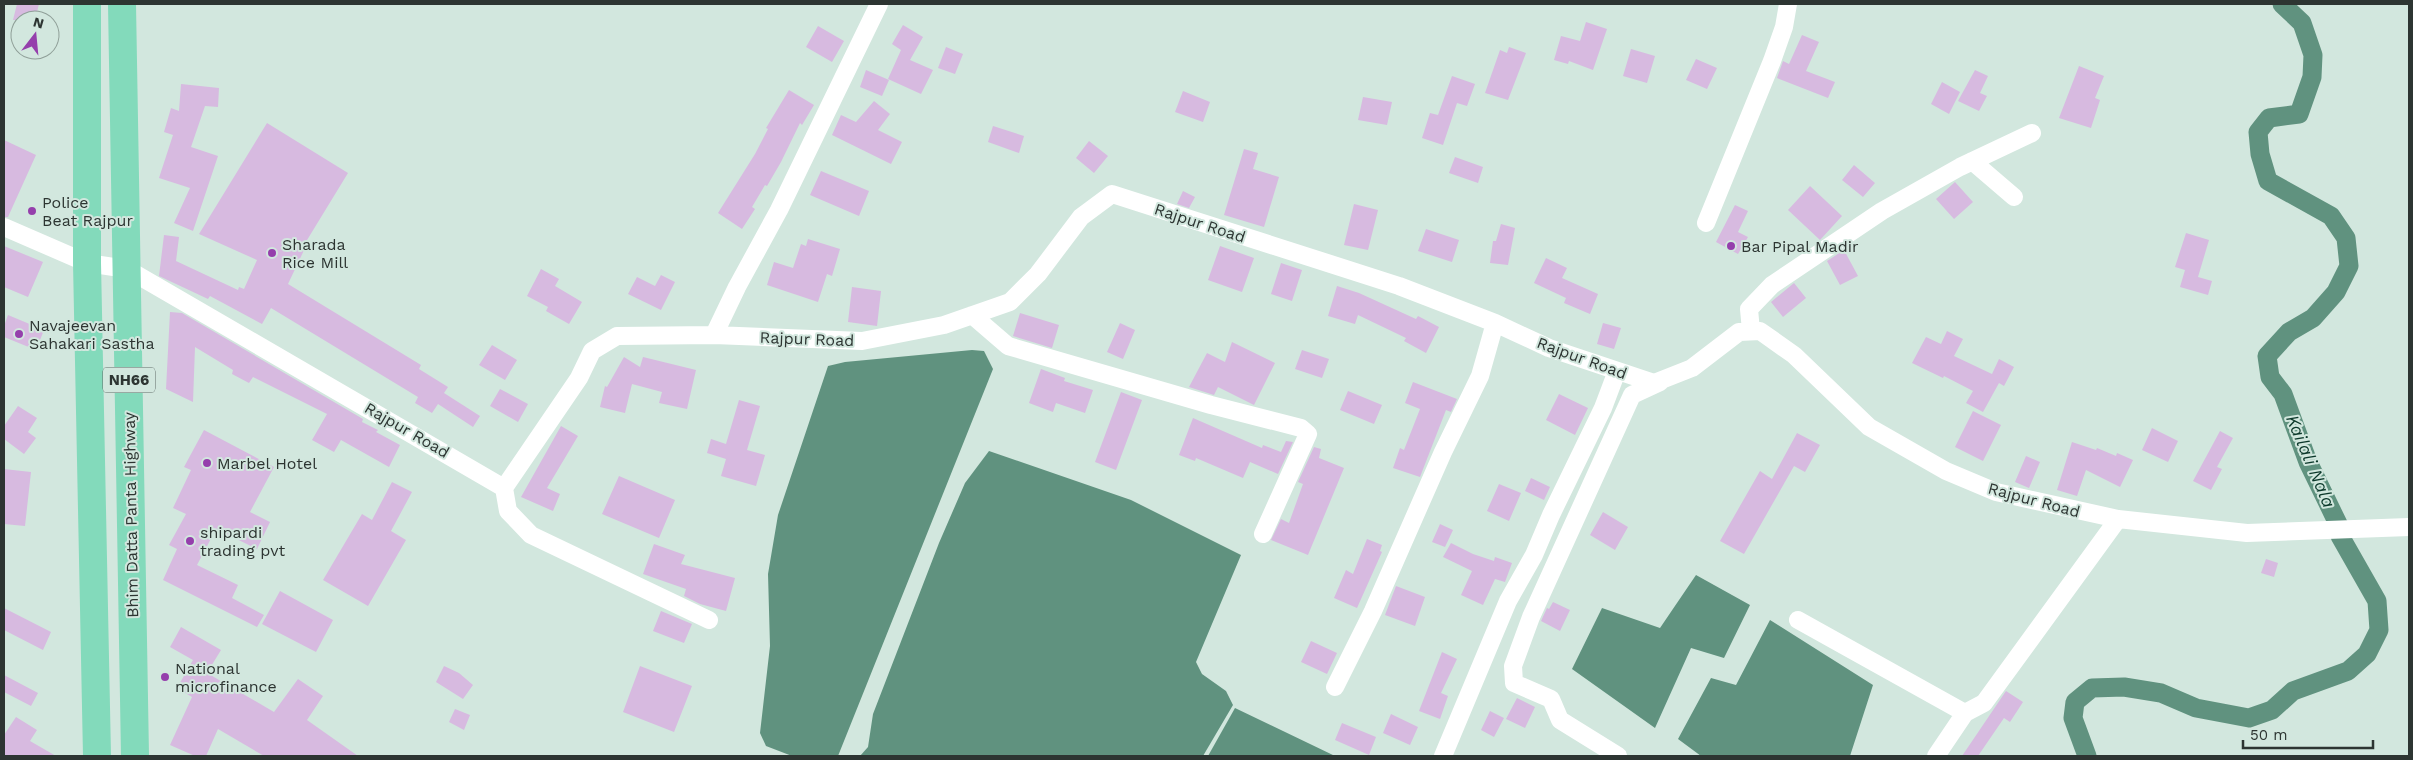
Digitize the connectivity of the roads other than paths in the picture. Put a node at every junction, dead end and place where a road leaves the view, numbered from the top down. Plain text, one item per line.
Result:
1 (87, 4) edge
2 (122, 4) edge
3 (879, 4) edge
4 (1788, 4) edge
5 (2032, 133) dead end
6 (1972, 161) junction
7 (2014, 197) dead end
8 (1706, 223) dead end
9 (4, 227) edge
10 (87, 263) junction
11 (127, 269) junction
12 (972, 315) junction
13 (1495, 323) junction
14 (1750, 331) junction
15 (714, 335) junction
16 (1617, 371) junction
17 (1667, 378) junction
18 (504, 488) junction
19 (2118, 520) junction
20 (2409, 527) edge
21 (1263, 534) dead end
22 (709, 620) dead end
23 (1798, 620) dead end
24 (1335, 687) dead end
25 (1964, 713) junction
26 (97, 756) edge
27 (135, 756) edge
28 (1443, 756) edge
29 (1618, 756) edge
30 (1936, 756) edge

1 - 10 highway, NH66
2 - 11 highway, Bhim Datta Panta Highway / NH66
3 - 15 street
4 - 8 street
5 - 6 street
6 - 7 street
6 - 14 street
9 - 10 street, Rajpur Road
10 - 11 street, Rajpur Road
10 - 26 highway, NH66
11 - 18 street, Rajpur Road
11 - 27 highway, Bhim Datta Panta Highway / NH66
12 - 13 street, Rajpur Road
12 - 15 street, Rajpur Road
12 - 21 street
13 - 16 street, Rajpur Road
13 - 24 street
14 - 17 street, Rajpur Road
14 - 19 street, Rajpur Road
15 - 18 street, Rajpur Road
16 - 17 street, Rajpur Road
16 - 28 street
17 - 29 street
18 - 22 street
19 - 20 street, Rajpur Road
19 - 25 street
23 - 25 street
25 - 30 street

